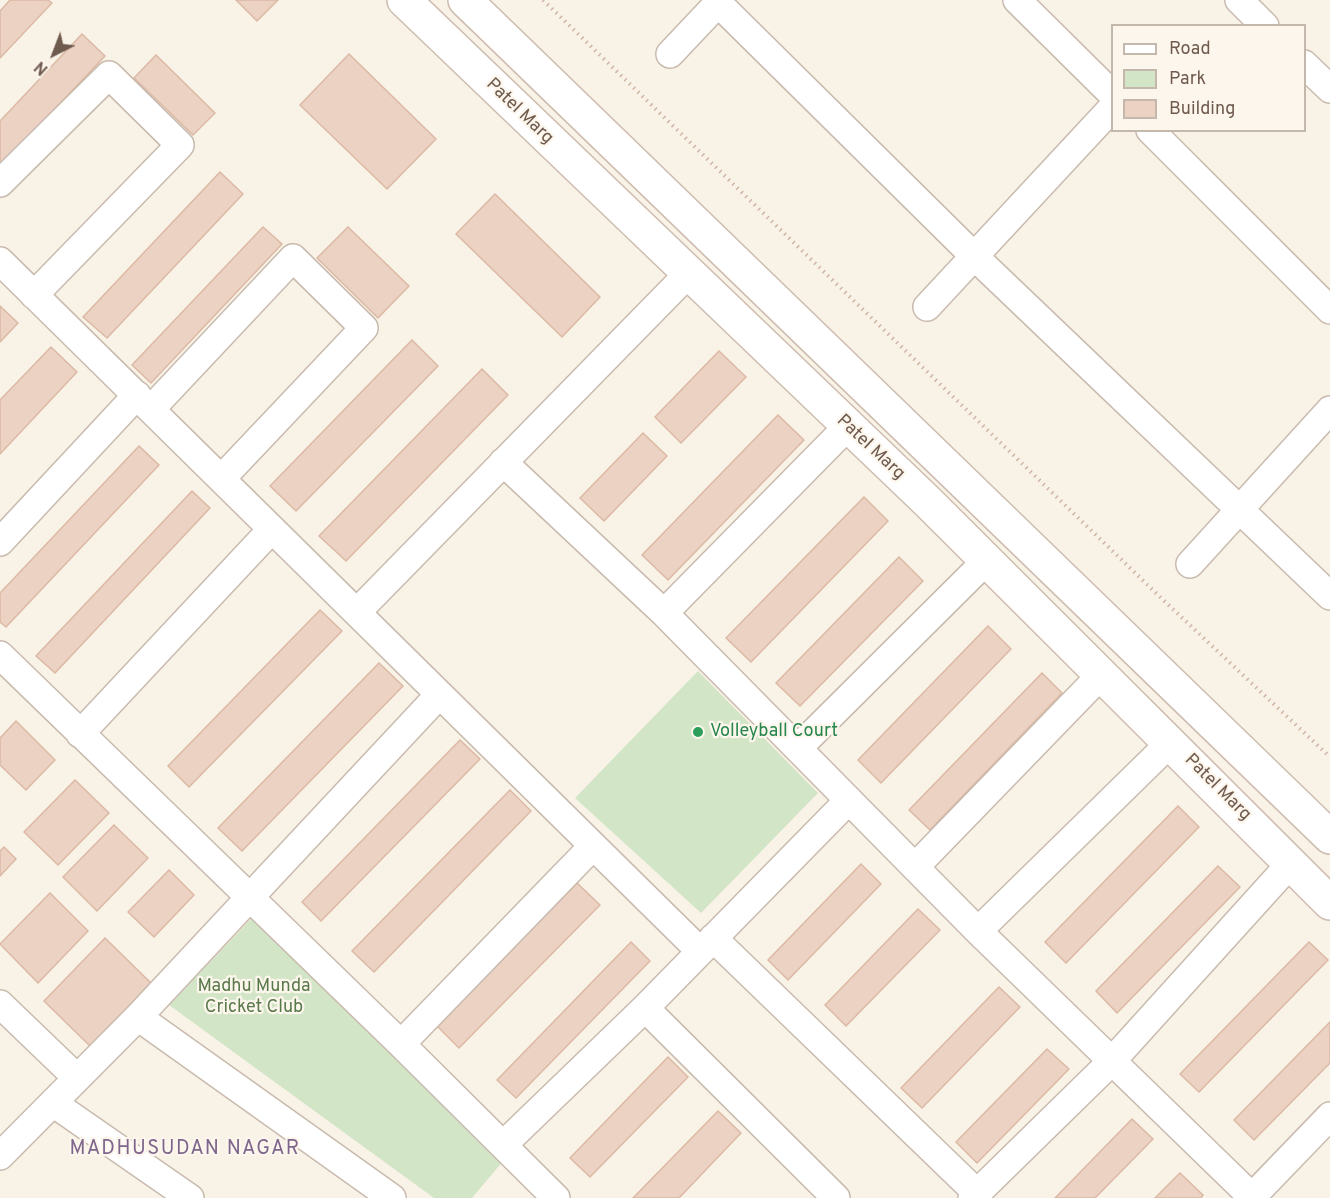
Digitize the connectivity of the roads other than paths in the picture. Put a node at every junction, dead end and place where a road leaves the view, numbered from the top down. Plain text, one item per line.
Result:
1 (404, 0) edge
2 (465, 0) edge
3 (1017, 0) edge
4 (1239, 0) edge
5 (719, 2) edge
6 (1263, 24) edge
7 (670, 54) dead end
8 (1306, 65) edge
9 (1330, 89) edge
10 (1111, 92) edge
11 (1111, 110) edge
12 (1152, 132) edge
13 (0, 183) edge
14 (975, 256) junction
15 (0, 261) edge
16 (687, 275) junction
17 (34, 296) junction
18 (927, 307) dead end
19 (1330, 310) edge
20 (144, 402) junction
21 (1330, 410) edge
22 (847, 427) junction
23 (503, 462) junction
24 (222, 478) junction
25 (1240, 510) junction
26 (272, 529) junction
27 (0, 542) edge
28 (987, 560) junction
29 (1190, 564) dead end
30 (1330, 596) edge
31 (357, 612) junction
32 (664, 613) junction
33 (0, 655) edge
34 (1102, 674) junction
35 (439, 695) junction
36 (80, 734) junction
37 (1171, 742) junction
38 (798, 748) junction
39 (848, 801) junction
40 (1330, 837) edge
41 (593, 846) junction
42 (1291, 863) junction
43 (915, 867) junction
44 (249, 898) junction
45 (1330, 903) edge
46 (978, 931) junction
47 (707, 945) junction
48 (0, 1004) edge
49 (645, 1008) junction
50 (138, 1017) junction
51 (401, 1044) junction
52 (1112, 1062) junction
53 (77, 1078) junction
54 (53, 1102) junction
55 (1330, 1116) edge
56 (503, 1145) junction
57 (0, 1156) edge
58 (974, 1196) edge
59 (1252, 1197) edge
60 (190, 1198) edge
61 (392, 1198) edge
62 (556, 1198) edge
63 (836, 1198) edge

1 - 16 street, Patel Marg
2 - 40 street
3 - 10 street
4 - 6 street
5 - 7 street
5 - 14 street
8 - 9 street
11 - 14 street
12 - 19 street
13 - 17 street
14 - 18 street
14 - 25 street
15 - 17 street
16 - 22 street, Patel Marg
16 - 23 street
17 - 20 street
20 - 24 street
20 - 24 street
20 - 27 street
21 - 25 street
22 - 28 street, Patel Marg
22 - 32 street
23 - 31 street
23 - 32 street
24 - 26 street
25 - 29 street
25 - 30 street
26 - 31 street
26 - 36 street
28 - 34 street, Patel Marg
28 - 38 street
31 - 35 street
32 - 38 street
33 - 36 street
34 - 37 street, Patel Marg
34 - 43 street
35 - 41 street
35 - 44 street
36 - 44 street
37 - 42 street, Patel Marg
37 - 46 street
38 - 39 street
39 - 43 street
39 - 47 street
41 - 47 street
41 - 51 street
42 - 45 street, Patel Marg
42 - 52 street
43 - 46 street
44 - 50 street
44 - 51 street
46 - 52 street
47 - 49 street
47 - 58 street
48 - 53 street
49 - 56 street
49 - 63 street
50 - 53 street
50 - 61 street
51 - 56 street
52 - 58 street
52 - 59 street
53 - 54 street
54 - 57 street
54 - 60 street
55 - 59 street
56 - 62 street

